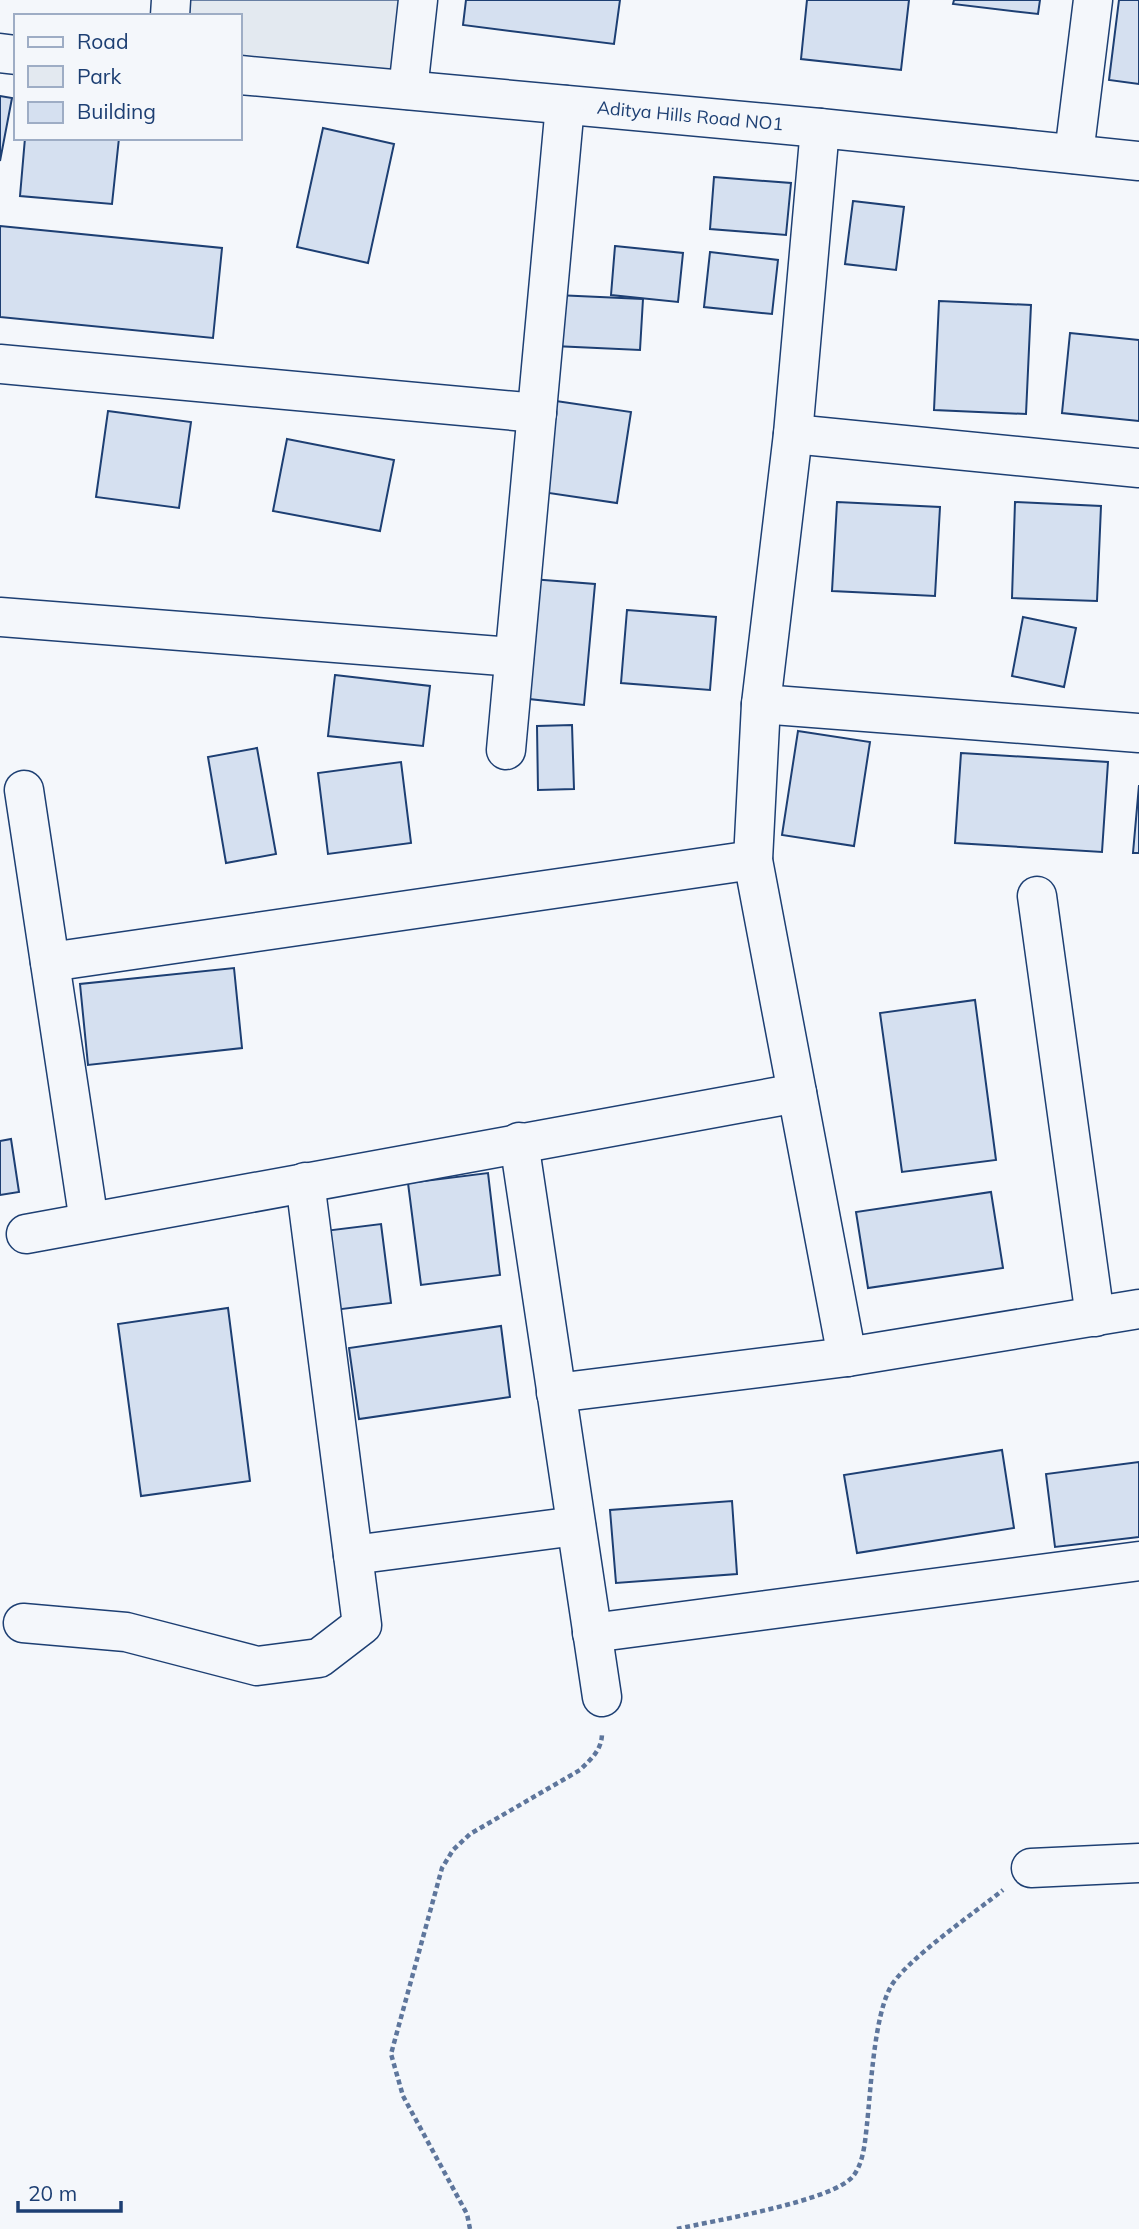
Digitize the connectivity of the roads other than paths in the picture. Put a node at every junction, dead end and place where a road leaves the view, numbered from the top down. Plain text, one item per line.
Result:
1 (418, 0) edge
2 (1093, 0) edge
3 (242, 75) edge
4 (408, 90) junction
5 (565, 105) junction
6 (820, 128) junction
7 (1074, 154) junction
8 (1139, 161) edge
9 (0, 364) edge
10 (537, 413) junction
11 (793, 434) junction
12 (1139, 468) edge
13 (0, 617) edge
14 (514, 657) junction
15 (761, 704) junction
16 (1139, 733) edge
17 (506, 750) dead end
18 (24, 790) dead end
19 (753, 860) junction
20 (1037, 896) dead end
21 (50, 962) junction
22 (797, 1093) junction
23 (519, 1142) junction
24 (305, 1182) junction
25 (89, 1222) junction
26 (26, 1234) dead end
27 (1139, 1310) edge
28 (1095, 1317) junction
29 (847, 1357) junction
30 (556, 1393) junction
31 (576, 1526) junction
32 (353, 1555) junction
33 (1139, 1561) edge
34 (23, 1623) dead end
35 (592, 1633) junction
36 (602, 1697) road end
37 (1139, 1863) edge
38 (1031, 1868) road end

1 - 4 street
2 - 7 street
3 - 4 street, Aditya Hills Road NO1
4 - 5 street, Aditya Hills Road NO1
5 - 6 street, Aditya Hills Road NO1
5 - 10 street
6 - 7 street, Aditya Hills Road NO1
6 - 11 street
7 - 8 street, Aditya Hills Road NO1
9 - 10 street
10 - 14 street
11 - 12 street
11 - 15 street
13 - 14 street
14 - 17 street
15 - 16 street
15 - 19 street
18 - 21 street
19 - 21 street
19 - 22 street
20 - 28 street
21 - 25 street
22 - 23 street
22 - 29 street
23 - 24 street
23 - 30 street
24 - 25 street
24 - 32 street
25 - 26 street
27 - 28 street
28 - 29 street
29 - 30 street
30 - 31 street
31 - 32 street
31 - 35 street
32 - 34 street
33 - 35 street
35 - 36 street
37 - 38 street

